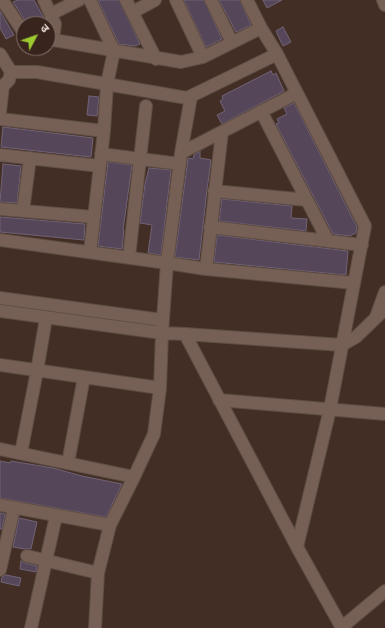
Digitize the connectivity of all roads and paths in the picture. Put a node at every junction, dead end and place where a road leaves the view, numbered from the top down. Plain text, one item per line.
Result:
1 (44, 0) edge
2 (79, 0) edge
3 (90, 0) edge
4 (126, 0) edge
5 (155, 0) edge
6 (176, 0) edge
7 (211, 0) edge
8 (247, 0) edge
9 (383, 0) edge
10 (6, 2) edge
11 (385, 5) edge
12 (132, 12) junction
13 (51, 14) joint
14 (16, 19) edge
15 (261, 28) junction
16 (56, 41) edge
17 (232, 42) junction
18 (114, 51) junction
19 (0, 54) edge
20 (277, 54) junction
21 (203, 57) junction
22 (156, 58) junction
23 (11, 72) junction
24 (107, 84) junction
25 (1, 87) edge
26 (297, 93) junction
27 (191, 97) junction
28 (146, 106) dead end
29 (261, 111) junction
30 (0, 112) edge
31 (0, 119) edge
32 (104, 132) junction
33 (222, 132) junction
34 (101, 154) junction
35 (0, 155) edge
36 (30, 158) junction
37 (180, 158) junction
38 (140, 159) junction
39 (100, 166) junction
40 (214, 191) junction
41 (307, 200) junction
42 (0, 209) edge
43 (23, 211) junction
44 (94, 217) junction
45 (210, 227) junction
46 (0, 240) edge
47 (328, 241) junction
48 (362, 245) junction
49 (90, 252) junction
50 (129, 258) junction
51 (167, 263) junction
52 (206, 269) junction
53 (354, 283) junction
54 (385, 292) edge
55 (0, 298) edge
56 (0, 311) edge
57 (381, 313) edge
58 (46, 318) junction
59 (162, 320) junction
60 (162, 333) junction
61 (185, 334) junction
62 (342, 345) junction
63 (0, 365) edge
64 (37, 370) junction
65 (84, 377) junction
66 (160, 388) junction
67 (219, 400) junction
68 (330, 409) junction
69 (385, 414) edge
70 (0, 449) edge
71 (21, 453) junction
72 (68, 463) junction
73 (134, 477) junction
74 (0, 505) edge
75 (14, 508) junction
76 (56, 516) junction
77 (110, 525) junction
78 (297, 547) junction
79 (27, 556) dead end
80 (46, 560) junction
81 (0, 570) edge
82 (98, 573) junction
83 (385, 592) edge
84 (342, 627) edge
85 (31, 628) edge
86 (96, 628) edge

1 - 13 street
2 - 13 street
3 - 18 street
4 - 12 street
5 - 12 street
6 - 21 street
7 - 17 street
8 - 15 street
9 - 11 street
10 - 14 street
12 - 22 street
15 - 17 street
15 - 20 street
16 - 18 street
17 - 21 street
18 - 22 street
18 - 24 street
19 - 23 street
20 - 26 street
20 - 27 street
21 - 22 street
23 - 24 street
23 - 25 street
24 - 27 street
24 - 32 street
25 - 30 street
26 - 29 street
26 - 48 street
27 - 37 street
28 - 38 street
29 - 33 street
29 - 41 street
31 - 32 street
32 - 34 street
33 - 37 street
33 - 40 street
34 - 38 street
34 - 39 street
35 - 36 street
36 - 39 street
36 - 43 street
37 - 38 street
37 - 51 street
38 - 50 street
39 - 44 street
40 - 41 street
40 - 45 street
41 - 47 street
42 - 43 street
43 - 44 street
44 - 49 street
45 - 47 street
45 - 52 street
46 - 49 street
47 - 48 street
48 - 53 street
49 - 50 street
50 - 51 street
51 - 52 street
51 - 59 street
52 - 53 street
53 - 62 street
54 - 57 street
55 - 59 street
56 - 58 street
57 - 62 street
58 - 60 street
58 - 64 street
59 - 60 street
60 - 61 street
60 - 66 street
61 - 62 street
61 - 67 street
62 - 68 street
63 - 64 street
64 - 65 street
64 - 71 street
65 - 66 street
65 - 72 street
66 - 73 street
67 - 68 street
67 - 78 street
68 - 69 street
68 - 78 street
70 - 71 street
71 - 72 street
72 - 73 street
73 - 77 street
74 - 75 street
75 - 76 street
75 - 81 street
76 - 77 street
76 - 80 street
77 - 82 street
78 - 84 street
79 - 80 street
80 - 82 street
80 - 85 street
82 - 86 street
83 - 84 street

